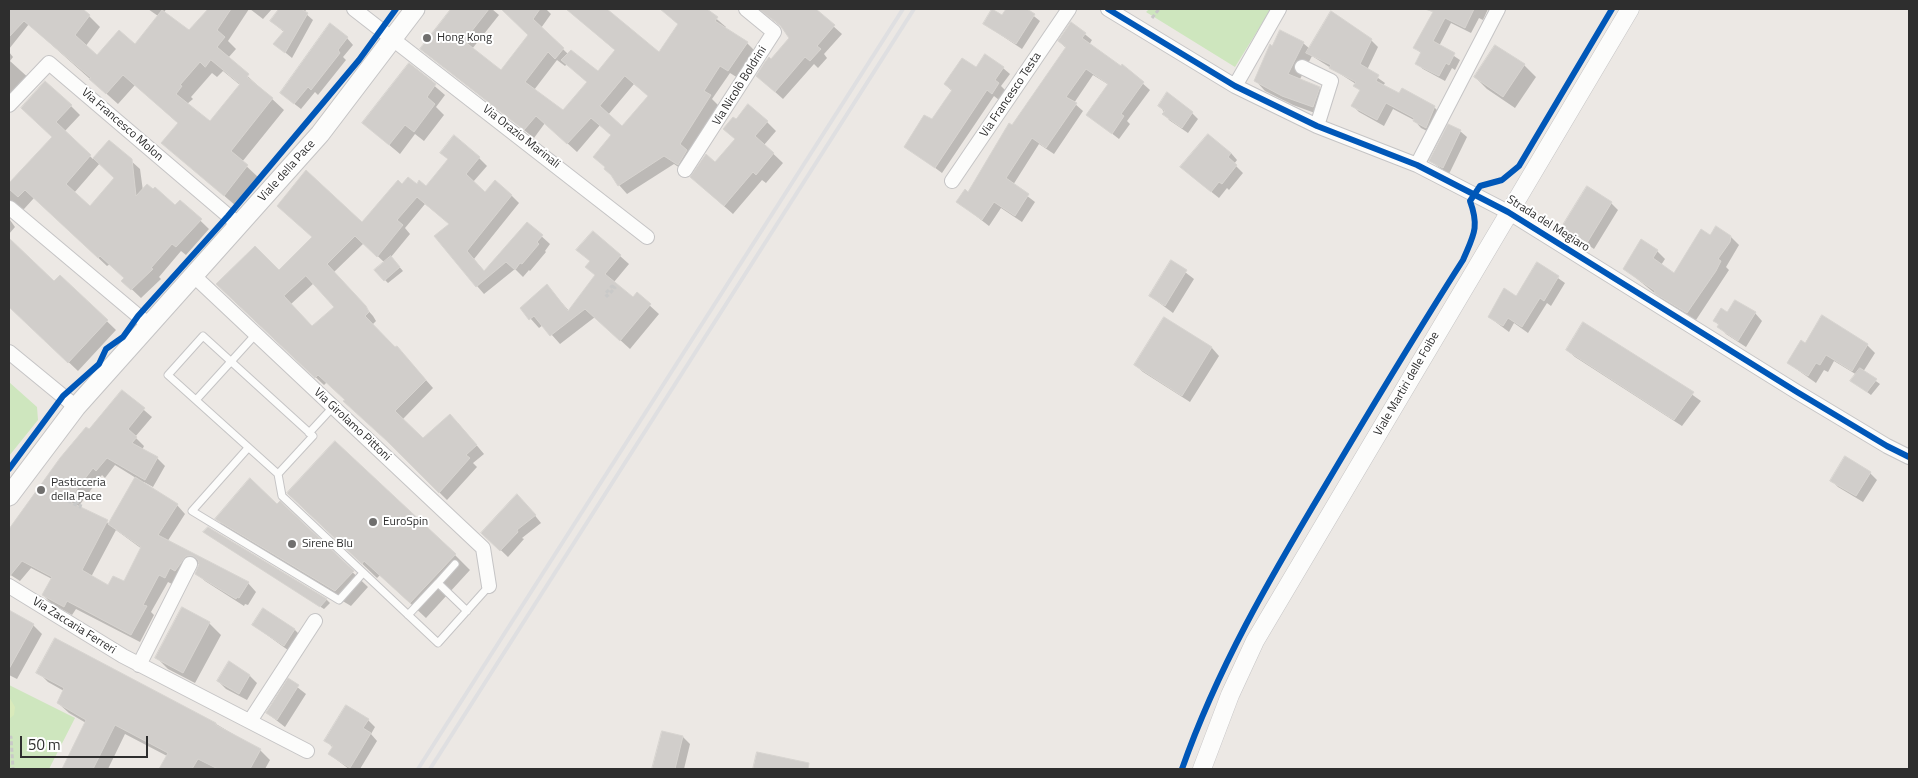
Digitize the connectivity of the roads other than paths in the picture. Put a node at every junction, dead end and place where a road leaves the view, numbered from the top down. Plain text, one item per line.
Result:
1 (354, 9) edge
2 (415, 9) edge
3 (746, 9) edge
4 (1069, 9) edge
5 (1108, 9) edge
6 (1278, 9) edge
7 (1498, 9) edge
8 (1630, 9) edge
9 (394, 38) junction
10 (1302, 67) dead end
11 (1234, 86) junction
12 (9, 105) edge
13 (1317, 126) junction
14 (1417, 166) junction
15 (685, 170) dead end
16 (952, 181) dead end
17 (10, 208) dead end
18 (1508, 212) junction
19 (239, 225) junction
20 (647, 237) dead end
21 (193, 275) junction
22 (149, 326) junction
23 (256, 334) junction
24 (9, 352) edge
25 (232, 362) junction
26 (196, 400) junction
27 (76, 407) junction
28 (333, 407) junction
29 (309, 433) junction
30 (248, 448) junction
31 (1909, 457) edge
32 (278, 474) junction
33 (9, 496) edge
34 (190, 564) dead end
35 (455, 564) dead end
36 (363, 573) junction
37 (438, 583) junction
38 (9, 586) edge
39 (488, 586) joint
40 (467, 610) junction
41 (408, 615) junction
42 (315, 621) dead end
43 (139, 665) junction
44 (250, 721) junction
45 (307, 750) dead end
46 (1202, 769) edge

1 - 9 street, Via Orazio Marinali
2 - 9 main road, Viale della Pace
3 - 15 street, Via Nicolò Boldrini
4 - 16 street, Via Francesco Testa
5 - 11 street, Strada del Megiaro
6 - 11 street
7 - 14 street
8 - 18 street, Viale Martiri delle Foibe
9 - 19 main road, Viale della Pace
9 - 20 street, Via Orazio Marinali
10 - 13 street
11 - 13 street, Strada del Megiaro
12 - 19 street, Via Francesco Molon
13 - 14 street, Strada del Megiaro
14 - 18 street, Strada del Megiaro
17 - 22 street
18 - 31 street, Strada del Megiaro
18 - 46 street, Viale Martiri delle Foibe
19 - 21 main road, Viale della Pace
21 - 22 main road, Viale della Pace
21 - 23 street, Via Girolamo Pittoni
22 - 27 main road, Viale della Pace
23 - 25 lane
23 - 28 street, Via Girolamo Pittoni
24 - 27 street
25 - 26 lane
25 - 26 lane
25 - 29 lane
26 - 30 lane
27 - 33 main road, Viale della Pace
28 - 29 lane
28 - 39 street, Via Girolamo Pittoni
29 - 32 lane
30 - 32 lane
30 - 36 lane
32 - 36 lane
34 - 43 street
35 - 37 lane
36 - 41 lane
37 - 40 lane
37 - 41 lane
38 - 43 street, Via Zaccaria Ferreri
39 - 40 lane
40 - 41 lane
42 - 44 street
43 - 44 street, Via Zaccaria Ferreri
44 - 45 street, Via Zaccaria Ferreri

